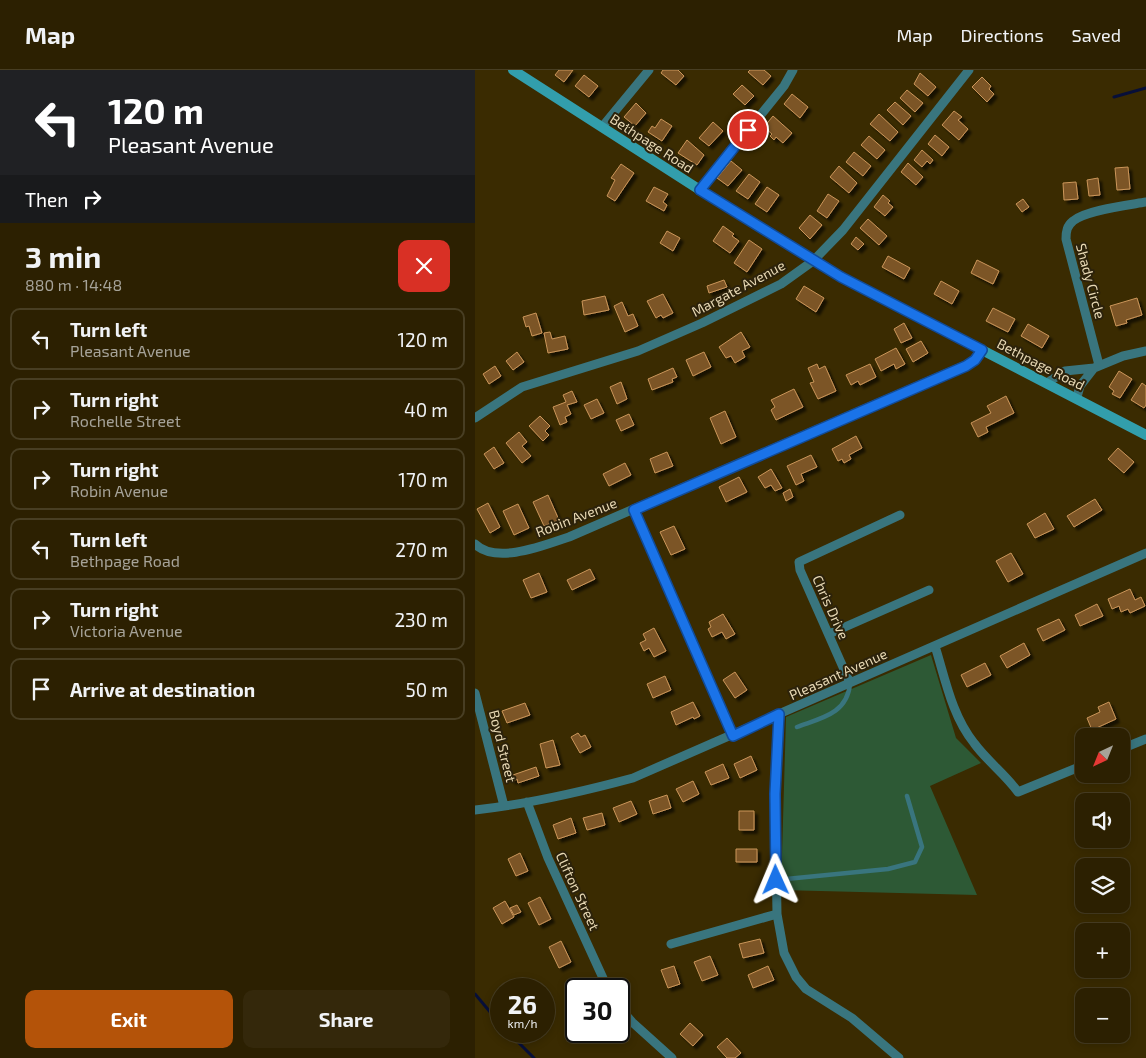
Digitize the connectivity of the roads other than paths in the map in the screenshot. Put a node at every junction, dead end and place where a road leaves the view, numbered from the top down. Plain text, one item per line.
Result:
1 (513, 70) edge
2 (649, 70) edge
3 (793, 70) edge
4 (969, 70) edge
5 (602, 127) junction
6 (700, 190) junction
7 (1146, 202) edge
8 (813, 261) junction
9 (982, 350) junction
10 (1146, 351) edge
11 (1097, 367) junction
12 (1047, 383) junction
13 (1077, 397) junction
14 (475, 418) edge
15 (1146, 435) edge
16 (634, 510) junction
17 (900, 515) dead end
18 (475, 544) edge
19 (1146, 553) edge
20 (929, 590) dead end
21 (829, 634) junction
22 (935, 646) junction
23 (850, 683) junction
24 (475, 693) edge
25 (779, 714) junction
26 (797, 727) dead end
27 (733, 736) junction
28 (1146, 739) edge
29 (1130, 745) edge
30 (1075, 769) edge
31 (907, 796) dead end
32 (527, 802) junction
33 (504, 806) junction
34 (475, 810) edge
35 (776, 880) junction
36 (777, 914) junction
37 (671, 944) dead end
38 (603, 978) edge
39 (630, 1021) edge
40 (672, 1058) edge
41 (899, 1058) edge

1 - 5 street, Bethpage Road
2 - 5 street
3 - 6 street
4 - 8 street, Margate Avenue
5 - 6 street, Bethpage Road
6 - 8 street, Bethpage Road
7 - 11 street, Shady Circle
8 - 9 street, Bethpage Road
8 - 14 street, Margate Avenue
9 - 12 street, Bethpage Road
9 - 16 street, Robin Avenue
10 - 11 street
11 - 12 street
11 - 13 street
12 - 13 street, Bethpage Road
13 - 15 street, Bethpage Road
16 - 18 street, Robin Avenue
16 - 27 street
17 - 21 street, Chris Drive
19 - 22 street, Pleasant Avenue
20 - 21 street
21 - 23 street, Chris Drive
22 - 23 street, Pleasant Avenue
22 - 30 street
23 - 25 street, Pleasant Avenue
23 - 26 lane
24 - 33 street, Boyd Street
25 - 27 street, Pleasant Avenue
25 - 35 street
27 - 32 street, Pleasant Avenue
28 - 29 street
31 - 35 lane
32 - 33 street, Pleasant Avenue
32 - 38 street, Clifton Street
33 - 34 street, Pleasant Avenue
35 - 36 street
36 - 37 street
36 - 41 street
39 - 40 street

